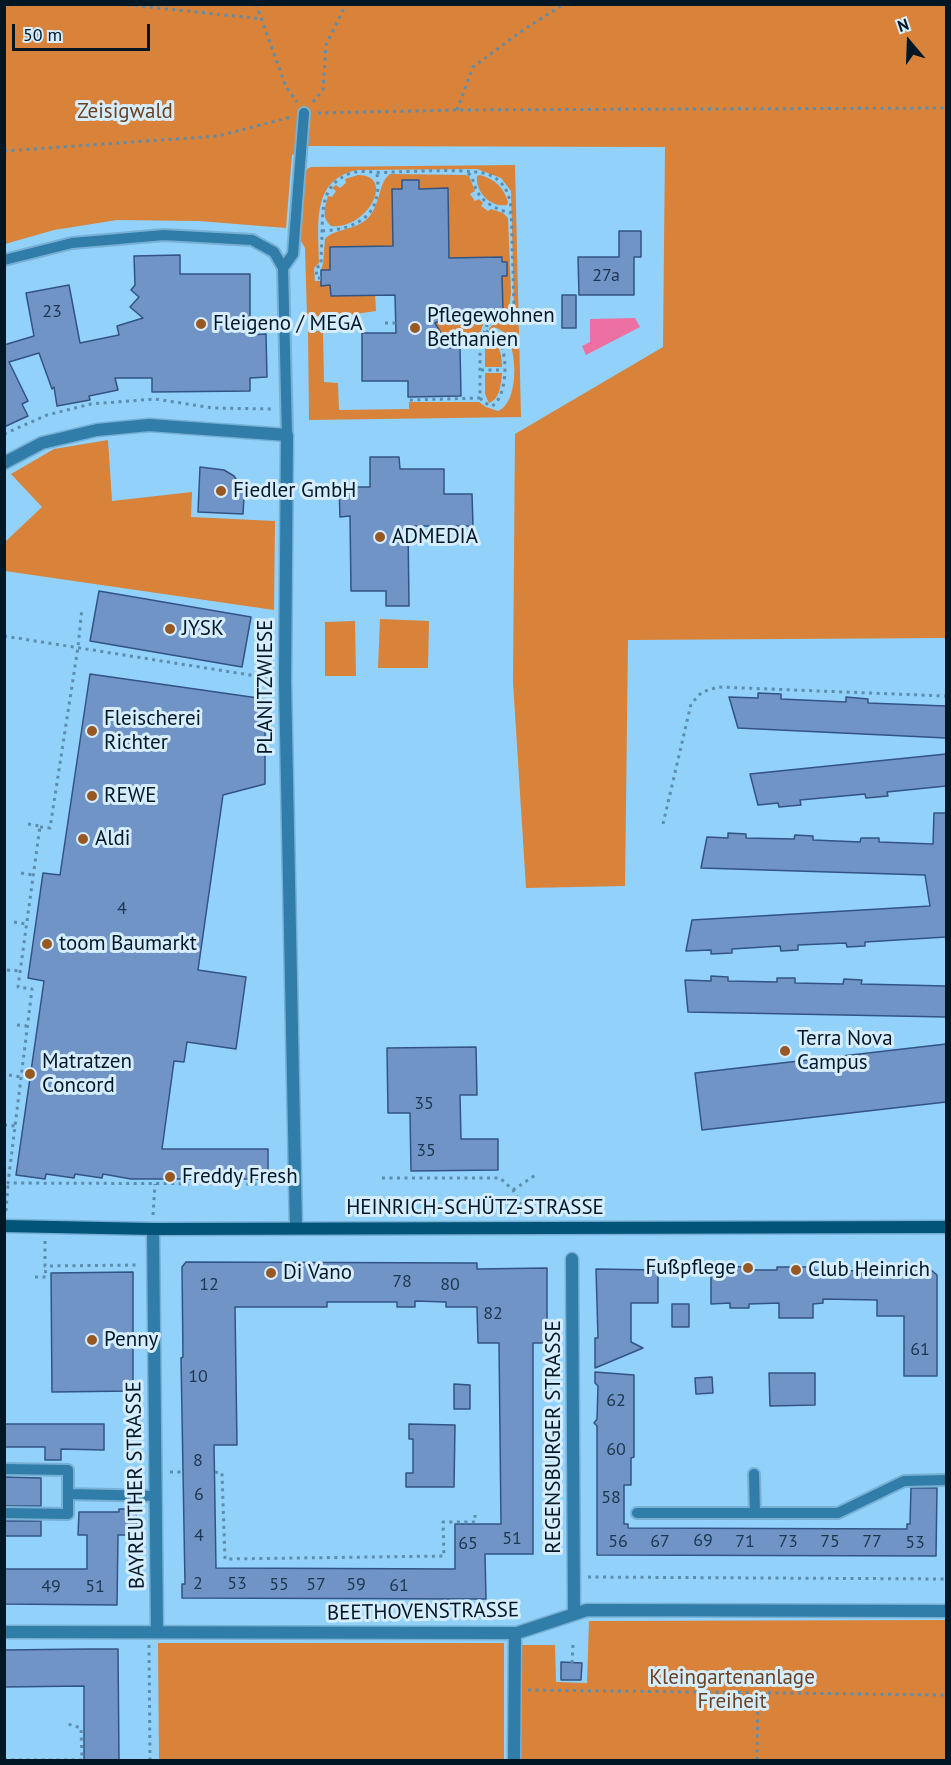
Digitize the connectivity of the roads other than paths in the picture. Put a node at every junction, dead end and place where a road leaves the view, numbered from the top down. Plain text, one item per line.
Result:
1 (304, 113) road end
2 (4, 260) edge
3 (283, 268) junction
4 (287, 435) junction
5 (4, 463) edge
6 (5, 1226) edge
7 (946, 1227) edge
8 (296, 1228) junction
9 (153, 1229) junction
10 (572, 1259) dead end
11 (4, 1469) edge
12 (754, 1474) dead end
13 (946, 1480) edge
14 (68, 1494) junction
15 (156, 1496) junction
16 (4, 1513) edge
17 (637, 1513) dead end
18 (755, 1513) junction
19 (946, 1611) edge
20 (574, 1614) junction
21 (4, 1632) edge
22 (153, 1632) junction
23 (515, 1633) junction
24 (514, 1761) edge

1 - 3 lane
2 - 3 lane
3 - 4 lane
4 - 5 street
4 - 8 street, PLANITZWIESE
6 - 9 main road, HEINRICH-SCHÜTZ-STRASSE
7 - 8 main road, HEINRICH-SCHÜTZ-STRASSE
8 - 9 main road, HEINRICH-SCHÜTZ-STRASSE
9 - 15 street, BAYREUTHER STRASSE
10 - 20 street, REGENSBURGER STRASSE
11 - 14 lane
12 - 18 lane
13 - 18 lane
14 - 15 lane
14 - 16 lane
15 - 22 street, BAYREUTHER STRASSE
17 - 18 lane
19 - 20 street, BEETHOVENSTRASSE
20 - 23 street, BEETHOVENSTRASSE
21 - 22 street, BEETHOVENSTRASSE
22 - 23 street, BEETHOVENSTRASSE
23 - 24 street

